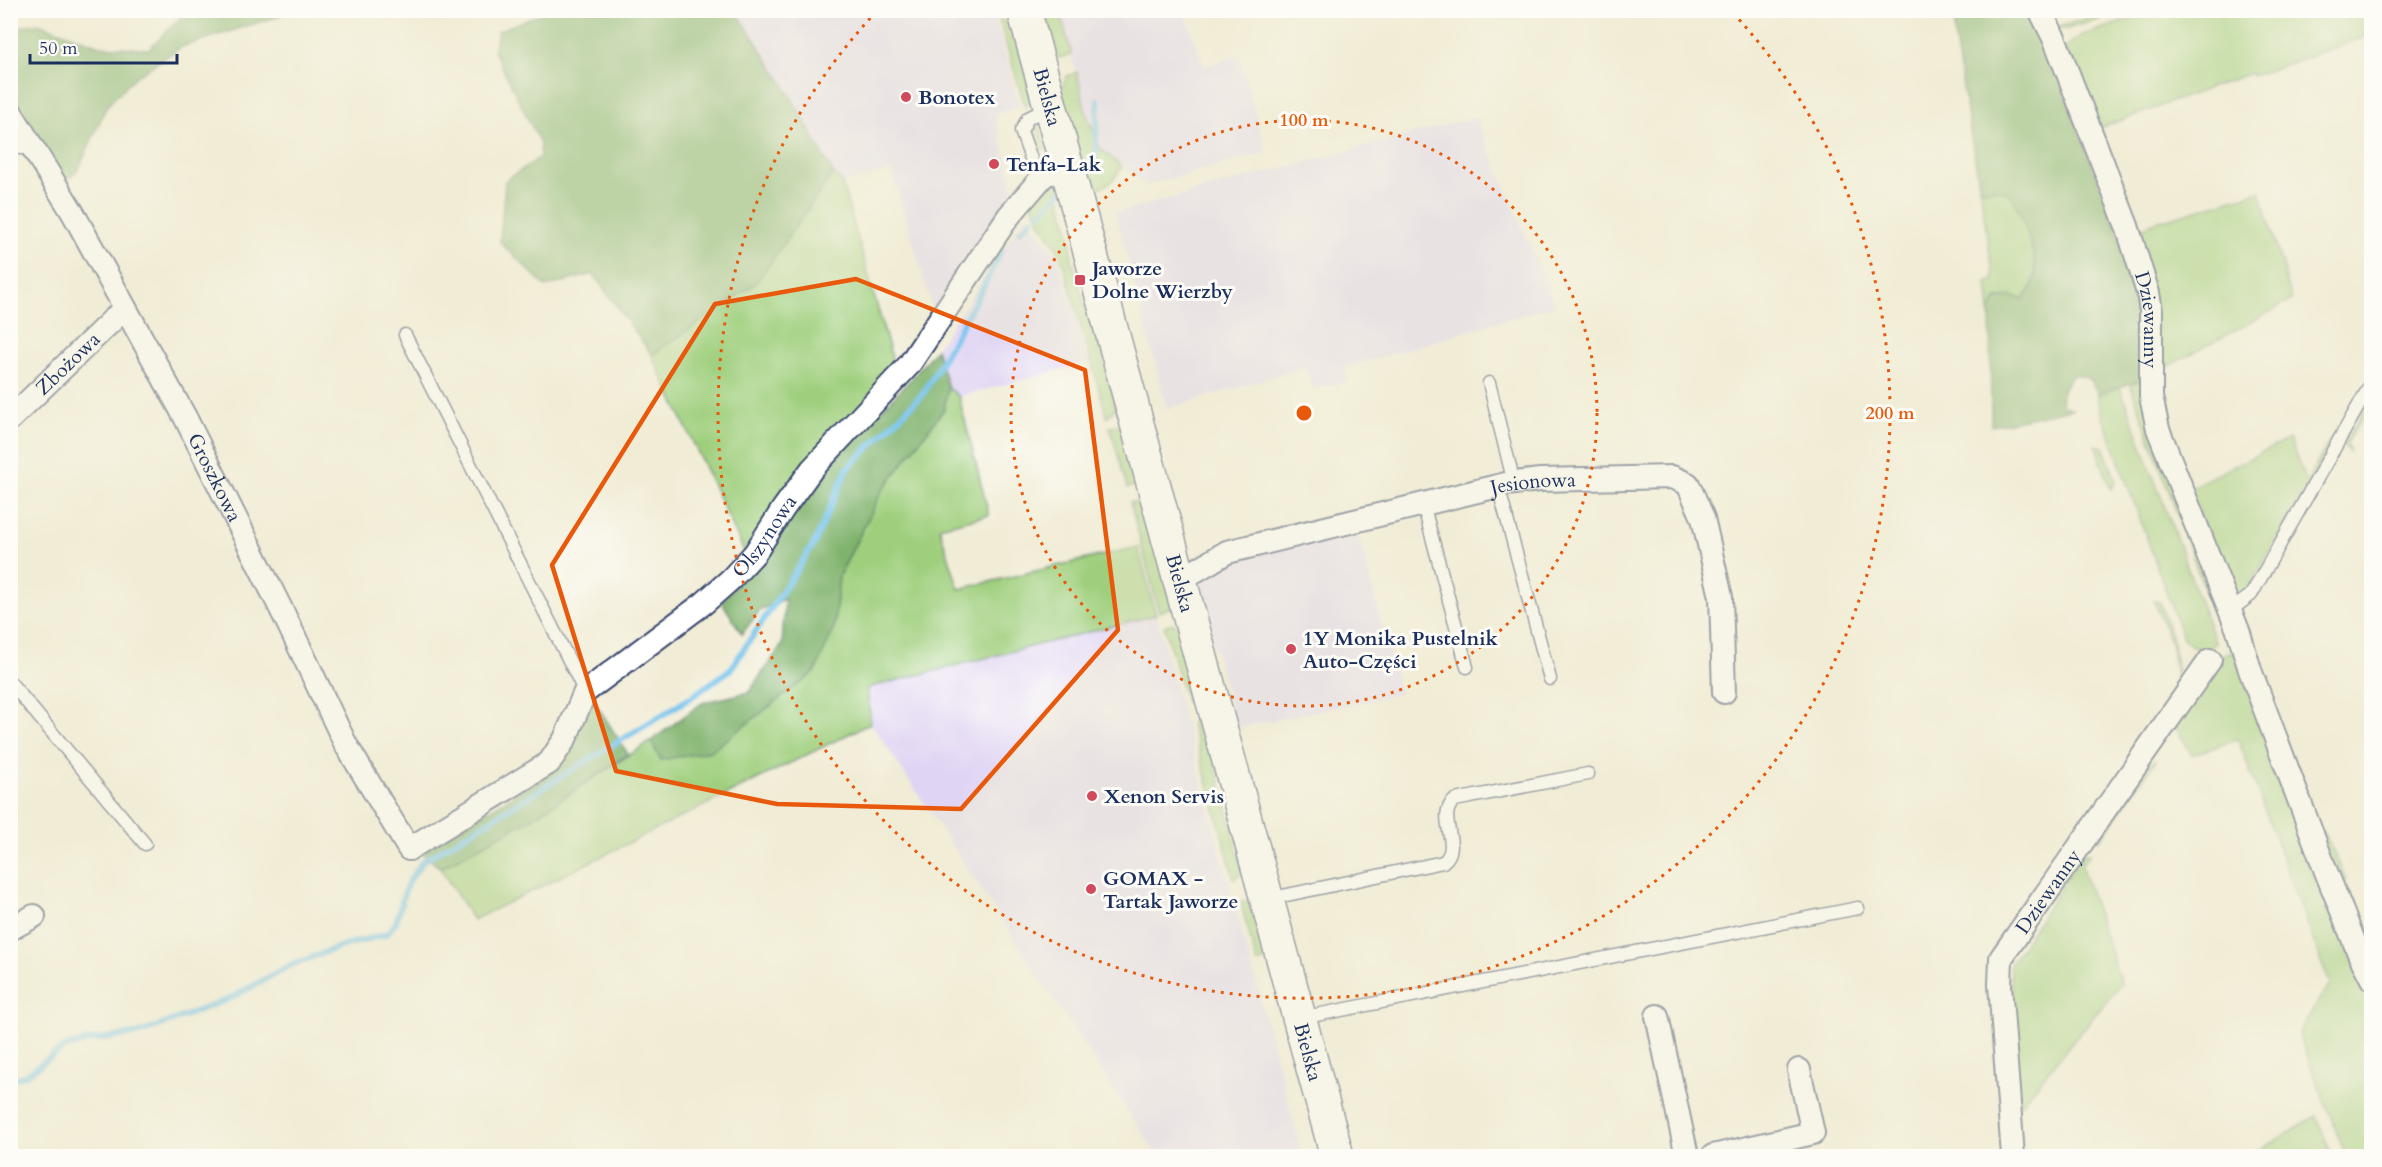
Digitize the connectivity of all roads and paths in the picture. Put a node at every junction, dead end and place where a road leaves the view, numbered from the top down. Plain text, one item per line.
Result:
1 (1024, 10) edge
2 (2040, 10) edge
3 (10, 111) edge
4 (22, 148) edge
5 (1056, 172) junction
6 (125, 308) junction
7 (405, 335) dead end
8 (2372, 382) edge
9 (1489, 383) dead end
10 (10, 419) edge
11 (1506, 485) junction
12 (1423, 504) junction
13 (1180, 580) junction
14 (2229, 608) junction
15 (2210, 660) dead end
16 (1467, 667) dead end
17 (1550, 679) dead end
18 (10, 682) edge
19 (585, 692) junction
20 (1724, 692) dead end
21 (1588, 774) dead end
22 (145, 844) dead end
23 (1267, 899) junction
24 (1858, 908) dead end
25 (34, 916) dead end
26 (10, 929) edge
27 (2372, 979) edge
28 (1657, 1016) dead end
29 (1299, 1019) junction
30 (1799, 1070) dead end
31 (1337, 1156) edge
32 (1687, 1156) edge
33 (1713, 1156) edge
34 (2013, 1156) edge

1 - 5 main road, Bielska
2 - 14 street, Dziewanny
3 - 4 street, Groszkowa
4 - 6 street, Groszkowa
5 - 13 main road, Bielska
5 - 19 street, Olszynowa
6 - 10 street, Zbożowa
6 - 19 street, Groszkowa
7 - 19 lane
8 - 14 lane
9 - 11 lane
11 - 12 street, Jesionowa
11 - 17 lane
11 - 20 street, Jesionowa
12 - 13 street, Jesionowa
12 - 16 lane
13 - 23 main road, Bielska
14 - 27 street, Dziewanny
15 - 34 street, Dziewanny
18 - 22 lane
21 - 23 lane
23 - 29 main road, Bielska
24 - 29 lane
25 - 26 street
28 - 32 street
29 - 31 main road, Bielska
30 - 33 street

